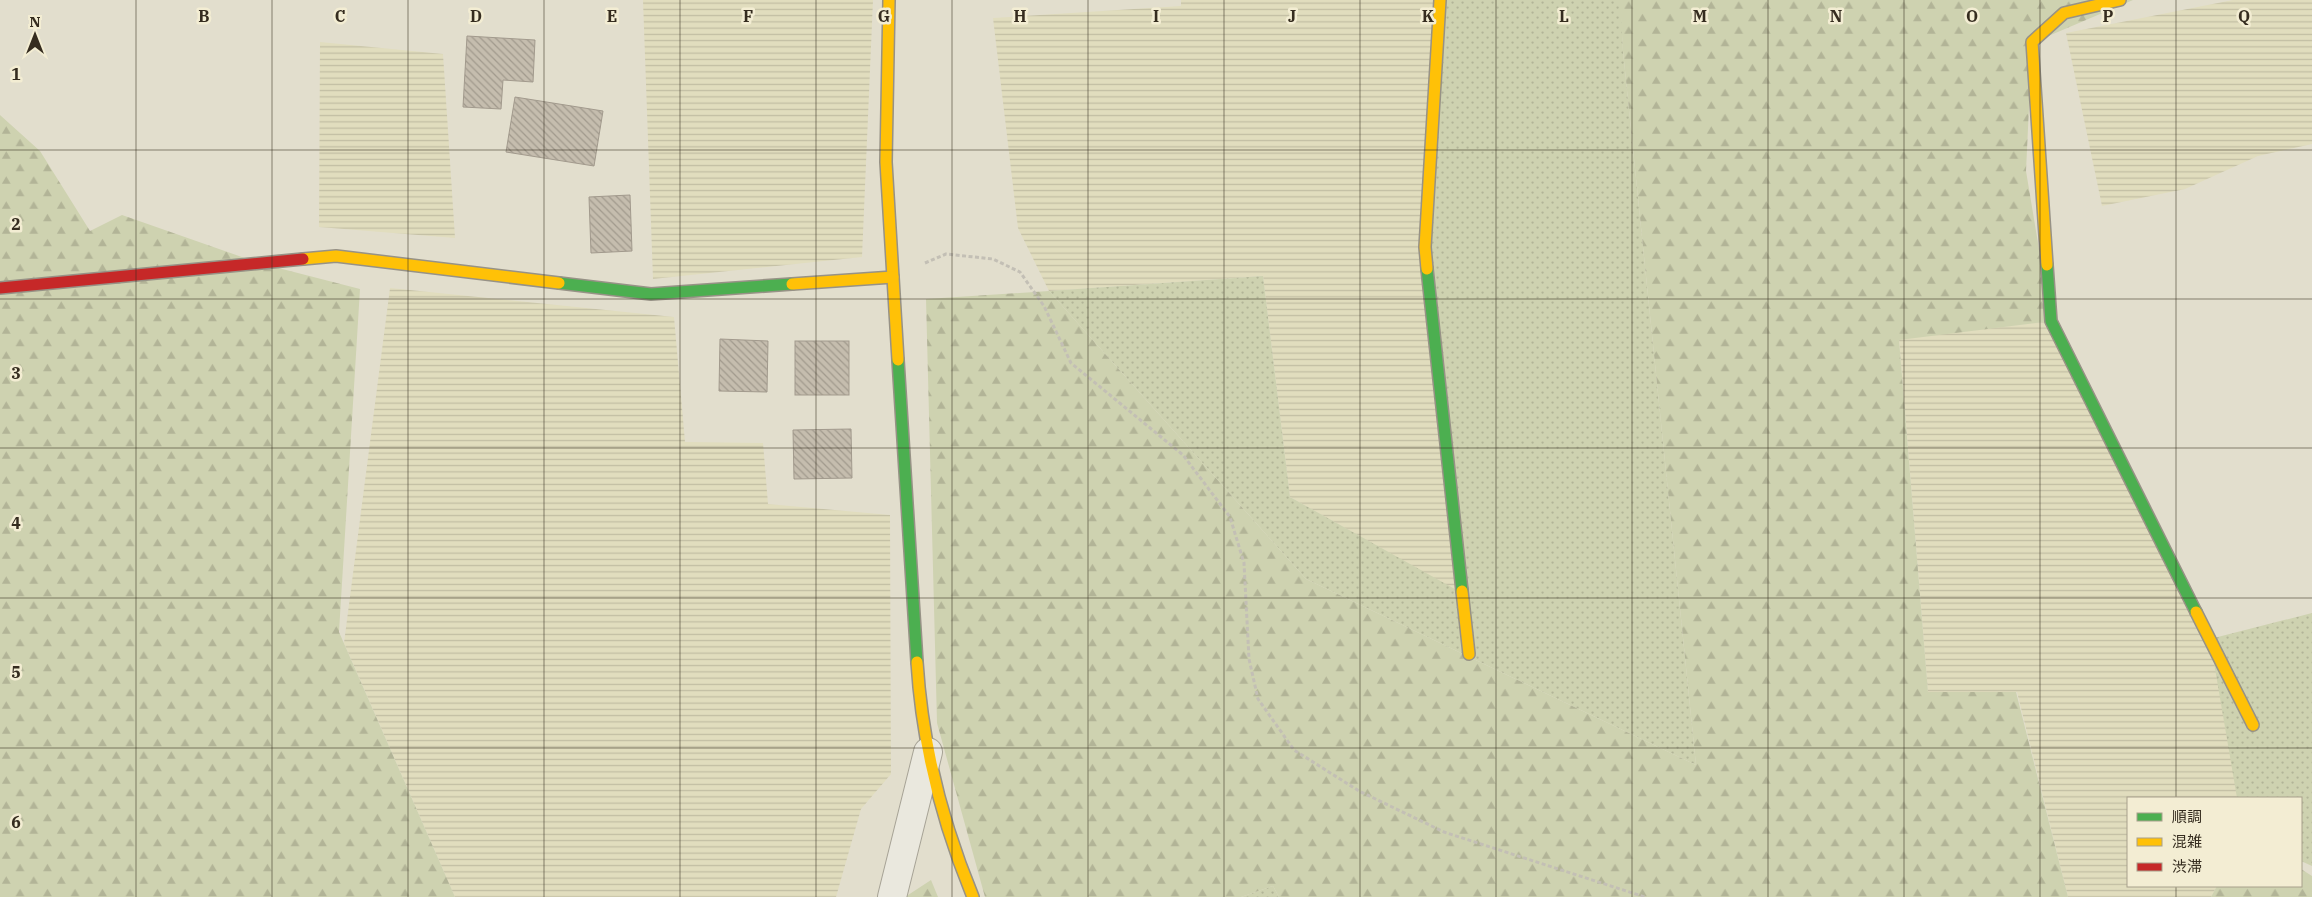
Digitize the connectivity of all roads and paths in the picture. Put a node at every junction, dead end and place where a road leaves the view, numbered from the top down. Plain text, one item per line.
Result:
1 (889, 0) edge
2 (1440, 0) edge
3 (2120, 0) edge
4 (893, 277) junction
5 (0, 288) edge
6 (1469, 654) dead end
7 (2253, 725) dead end
8 (928, 752) junction
9 (892, 897) edge
10 (973, 897) edge
11 (1645, 897) edge

1 - 4 street
2 - 6 street
3 - 7 street
4 - 5 street
4 - 8 street
4 - 11 path
8 - 9 street
8 - 10 street

